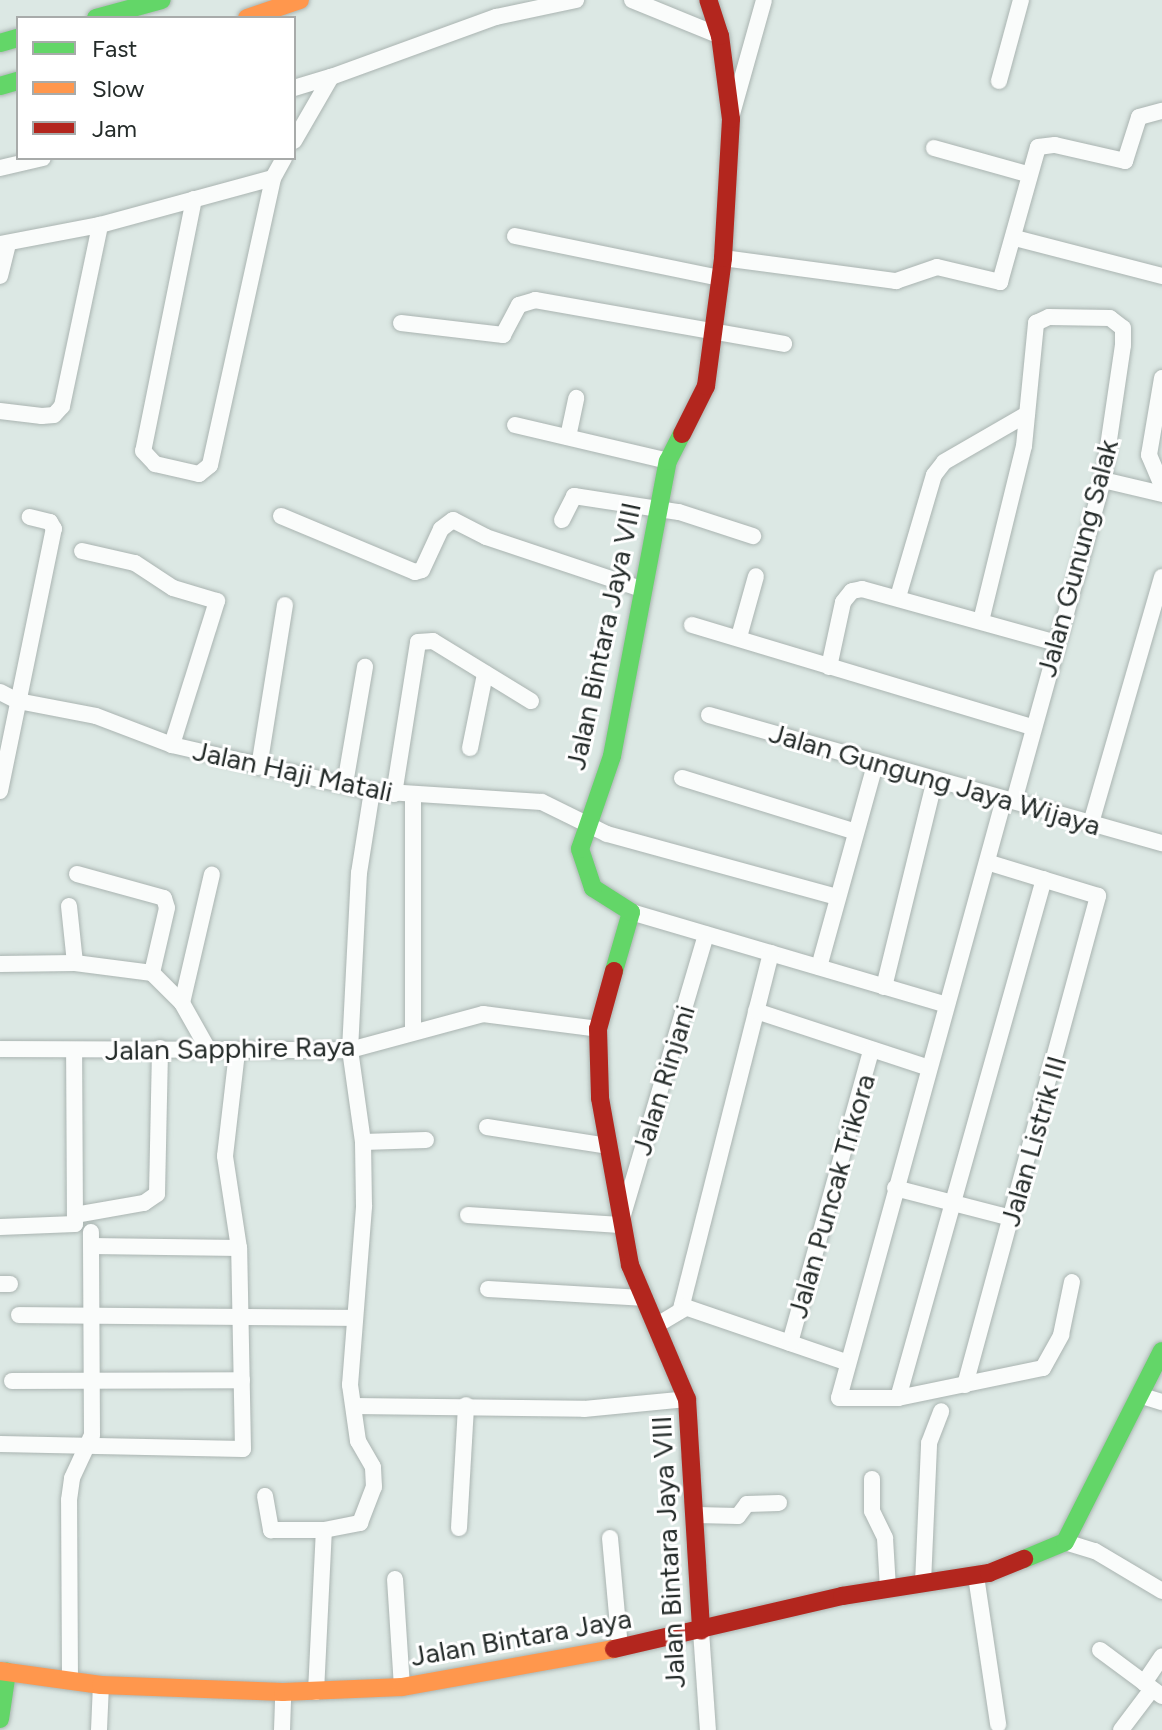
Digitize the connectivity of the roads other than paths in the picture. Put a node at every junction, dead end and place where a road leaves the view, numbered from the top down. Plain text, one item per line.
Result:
1 (162, 0) edge
2 (300, 0) edge
3 (522, 0) edge
4 (632, 0) edge
5 (764, 0) edge
6 (1021, 0) edge
7 (567, 1) edge
8 (708, 1) edge
9 (103, 16) edge
10 (253, 16) edge
11 (496, 17) junction
12 (720, 36) junction
13 (331, 77) junction
14 (999, 81) dead end
15 (296, 87) edge
16 (1162, 111) edge
17 (731, 119) junction
18 (296, 138) edge
19 (934, 148) dead end
20 (34, 160) edge
21 (283, 160) edge
22 (0, 168) edge
23 (1027, 174) junction
24 (273, 178) junction
25 (194, 199) junction
26 (100, 225) junction
27 (515, 236) dead end
28 (1015, 238) junction
29 (4, 244) edge
30 (723, 258) junction
31 (0, 276) edge
32 (1162, 276) edge
33 (720, 278) junction
34 (401, 323) dead end
35 (711, 335) junction
36 (784, 344) dead end
37 (1162, 378) edge
38 (576, 398) dead end
39 (0, 411) edge
40 (1027, 414) junction
41 (515, 425) dead end
42 (568, 437) junction
43 (668, 461) junction
44 (1103, 480) junction
45 (1162, 485) edge
46 (1162, 494) edge
47 (658, 509) junction
48 (281, 516) dead end
49 (30, 517) dead end
50 (562, 520) dead end
51 (753, 536) dead end
52 (82, 551) dead end
53 (756, 576) dead end
54 (1162, 577) edge
55 (641, 589) junction
56 (898, 597) junction
57 (285, 605) dead end
58 (981, 621) junction
59 (692, 625) dead end
60 (739, 637) junction
61 (1057, 643) junction
62 (365, 667) dead end
63 (829, 667) junction
64 (485, 674) junction
65 (0, 692) edge
66 (18, 701) junction
67 (531, 701) dead end
68 (709, 715) dead end
69 (1032, 727) junction
70 (172, 745) junction
71 (470, 748) dead end
72 (876, 762) junction
73 (259, 767) junction
74 (682, 778) dead end
75 (935, 779) junction
76 (345, 784) junction
77 (0, 791) edge
78 (372, 791) junction
79 (394, 794) junction
80 (413, 797) junction
81 (1009, 800) junction
82 (1091, 823) junction
83 (588, 825) junction
84 (856, 832) junction
85 (1162, 843) edge
86 (987, 862) junction
87 (77, 874) dead end
88 (212, 874) dead end
89 (1044, 879) junction
90 (838, 897) junction
91 (69, 906) dead end
92 (631, 912) junction
93 (706, 934) junction
94 (771, 953) junction
95 (75, 963) junction
96 (0, 964) edge
97 (819, 967) junction
98 (152, 973) junction
99 (884, 987) junction
100 (182, 1003) junction
101 (947, 1005) junction
102 (756, 1011) junction
103 (598, 1029) junction
104 (413, 1032) junction
105 (160, 1048) junction
106 (0, 1049) edge
107 (350, 1050) junction
108 (871, 1050) junction
109 (209, 1051) junction
110 (74, 1052) junction
111 (237, 1052) junction
112 (929, 1068) junction
113 (487, 1127) dead end
114 (426, 1140) dead end
115 (363, 1142) junction
116 (608, 1146) junction
117 (895, 1188) junction
118 (953, 1202) junction
119 (75, 1215) junction
120 (468, 1215) dead end
121 (1011, 1218) junction
122 (620, 1225) junction
123 (0, 1227) edge
124 (239, 1248) junction
125 (1072, 1282) dead end
126 (488, 1289) dead end
127 (642, 1298) junction
128 (684, 1309) junction
129 (241, 1314) junction
130 (19, 1315) dead end
131 (91, 1316) junction
132 (355, 1318) junction
133 (657, 1325) junction
134 (790, 1343) junction
135 (1162, 1351) edge
136 (846, 1362) junction
137 (242, 1380) junction
138 (12, 1381) dead end
139 (92, 1382) junction
140 (965, 1385) junction
141 (1142, 1396) junction
142 (898, 1398) junction
143 (687, 1399) junction
144 (1162, 1402) edge
145 (466, 1405) junction
146 (354, 1406) junction
147 (941, 1411) dead end
148 (0, 1444) edge
149 (91, 1444) junction
150 (872, 1479) dead end
151 (265, 1496) dead end
152 (779, 1503) dead end
153 (696, 1515) junction
154 (459, 1528) dead end
155 (324, 1530) junction
156 (610, 1538) dead end
157 (1065, 1542) junction
158 (976, 1576) junction
159 (395, 1579) dead end
160 (923, 1583) junction
161 (888, 1588) junction
162 (1162, 1591) edge
163 (701, 1631) junction
164 (620, 1648) junction
165 (1100, 1650) dead end
166 (1162, 1656) edge
167 (4, 1672) edge
168 (70, 1681) junction
169 (101, 1685) junction
170 (402, 1687) junction
171 (1153, 1689) edge
172 (283, 1692) junction
173 (316, 1692) junction
174 (0, 1719) edge
175 (998, 1724) dead end
176 (99, 1730) edge
177 (282, 1730) edge
178 (708, 1730) edge
179 (1121, 1730) edge

1 - 9 main road
2 - 10 main road
3 - 11 street
4 - 12 street
5 - 17 street
6 - 14 street
7 - 11 street
8 - 12 main road, Jalan Bintara Jaya VIII
11 - 13 street
12 - 17 main road, Jalan Bintara Jaya VIII
13 - 15 street
13 - 18 street
16 - 23 street
17 - 30 main road, Jalan Bintara Jaya VIII
19 - 23 street
20 - 22 street
21 - 24 street
23 - 28 street
24 - 25 street
24 - 25 street
25 - 26 street
26 - 29 street
26 - 39 street
27 - 33 street
28 - 30 street
28 - 32 street
29 - 31 street
30 - 33 main road, Jalan Bintara Jaya VIII
33 - 35 main road, Jalan Bintara Jaya VIII
34 - 35 street
35 - 36 street
35 - 43 main road, Jalan Bintara Jaya VIII
37 - 45 street
38 - 42 street
40 - 44 street, Jalan Gunung Salak
40 - 56 street
40 - 58 street
41 - 42 street
42 - 43 street
43 - 47 main road, Jalan Bintara Jaya VIII
44 - 46 street
44 - 61 street, Jalan Gunung Salak
47 - 50 street
47 - 51 street
47 - 55 main road, Jalan Bintara Jaya VIII
48 - 55 street
49 - 66 street
52 - 70 street
53 - 60 street
54 - 82 street
55 - 83 main road, Jalan Bintara Jaya VIII
56 - 58 street
56 - 63 street
57 - 73 street
58 - 61 street
59 - 60 street
60 - 63 street
61 - 69 street, Jalan Gunung Salak
62 - 76 street
63 - 69 street
64 - 67 street
64 - 71 street
64 - 79 street
65 - 66 street, Jalan Haji Matali
66 - 70 street, Jalan Haji Matali
66 - 77 street
68 - 72 street, Jalan Gungung Jaya Wijaya
69 - 81 street, Jalan Gunung Salak
70 - 73 street, Jalan Haji Matali
72 - 75 street, Jalan Gungung Jaya Wijaya
72 - 84 street
73 - 76 street, Jalan Haji Matali
74 - 84 street
75 - 81 street, Jalan Gungung Jaya Wijaya
75 - 99 street
76 - 78 street, Jalan Haji Matali
78 - 79 street, Jalan Haji Matali
78 - 107 street
79 - 80 street, Jalan Haji Matali
80 - 83 street, Jalan Haji Matali
80 - 104 street
81 - 82 street, Jalan Gungung Jaya Wijaya
81 - 86 street, Jalan Gunung Salak
82 - 85 street, Jalan Gungung Jaya Wijaya
83 - 90 street, Jalan Haji Matali
83 - 92 main road, Jalan Bintara Jaya VIII
84 - 90 street
86 - 89 street
86 - 101 street, Jalan Gunung Salak
87 - 98 street
88 - 100 street
89 - 118 street
89 - 121 street, Jalan Listrik III
90 - 97 street
91 - 95 street
92 - 93 street
92 - 103 main road, Jalan Bintara Jaya VIII
93 - 94 street
93 - 122 street, Jalan Rinjani
94 - 97 street
94 - 102 street
95 - 96 street
95 - 98 street
97 - 99 street
98 - 100 street
99 - 101 street
100 - 109 street
101 - 112 street, Jalan Gunung Salak
102 - 108 street
102 - 128 street
103 - 104 street, Jalan Sapphire Raya
103 - 116 main road, Jalan Bintara Jaya VIII
104 - 107 street, Jalan Sapphire Raya
105 - 109 street, Jalan Sapphire Raya
105 - 110 street, Jalan Sapphire Raya
105 - 119 street
106 - 110 street, Jalan Sapphire Raya
107 - 111 street, Jalan Sapphire Raya
107 - 115 street
108 - 112 street
108 - 134 street, Jalan Puncak Trikora
109 - 111 street, Jalan Sapphire Raya
110 - 119 street
111 - 124 street
112 - 117 street, Jalan Gunung Salak
113 - 116 street
114 - 115 street
115 - 132 street
116 - 122 main road, Jalan Bintara Jaya VIII
117 - 118 street
117 - 136 street, Jalan Gunung Salak
118 - 121 street
118 - 142 street
119 - 123 street
120 - 122 street
121 - 140 street, Jalan Listrik III
122 - 127 main road, Jalan Bintara Jaya VIII
124 - 129 street
124 - 131 street
125 - 140 street
126 - 127 street
127 - 133 main road, Jalan Bintara Jaya VIII
128 - 133 street
128 - 134 street
129 - 131 street
129 - 132 street
129 - 137 street
130 - 131 street
131 - 139 street
132 - 146 street
133 - 143 main road, Jalan Bintara Jaya VIII
134 - 136 street
135 - 141 main road
136 - 142 street, Jalan Gunung Salak
137 - 139 street
137 - 149 street
138 - 139 street
139 - 149 street
140 - 142 street
141 - 144 street
141 - 157 main road
143 - 145 street
143 - 153 main road, Jalan Bintara Jaya VIII
145 - 146 street
145 - 154 street
146 - 155 street
147 - 160 street
148 - 149 street
149 - 168 street
150 - 161 street
151 - 155 street
152 - 153 street
153 - 163 main road, Jalan Bintara Jaya VIII
155 - 173 street
156 - 164 street
157 - 158 main road, Jalan Bintara Jaya
157 - 162 street
158 - 160 main road, Jalan Bintara Jaya
158 - 175 street
159 - 170 street
160 - 161 main road, Jalan Bintara Jaya
161 - 163 main road, Jalan Bintara Jaya
163 - 164 main road, Jalan Bintara Jaya
163 - 178 street, Jalan Bintara Jaya VIII
164 - 170 main road, Jalan Bintara Jaya
165 - 171 street
166 - 171 street
167 - 168 main road, Jalan Bintara Jaya
167 - 174 main road
168 - 169 main road, Jalan Bintara Jaya
169 - 172 main road, Jalan Bintara Jaya
169 - 176 street
170 - 173 main road, Jalan Bintara Jaya
171 - 179 street
172 - 173 main road, Jalan Bintara Jaya
172 - 177 street

